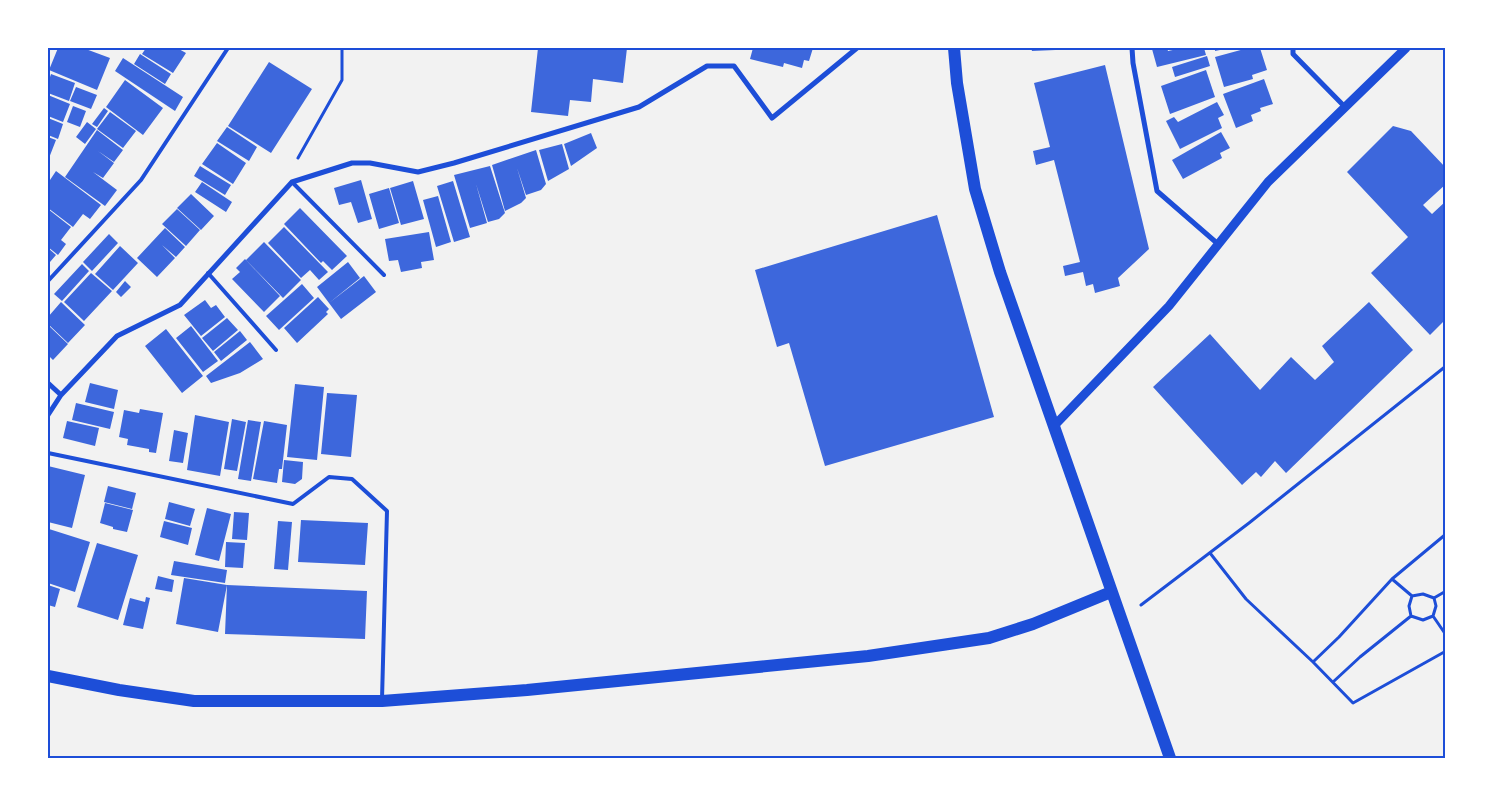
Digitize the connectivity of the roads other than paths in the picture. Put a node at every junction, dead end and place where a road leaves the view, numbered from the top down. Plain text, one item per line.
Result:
1 (228, 48) edge
2 (857, 48) edge
3 (954, 48) edge
4 (1132, 48) edge
5 (1293, 48) edge
6 (1406, 48) edge
7 (1345, 107) junction
8 (292, 182) junction
9 (1218, 244) junction
10 (208, 274) junction
11 (384, 275) dead end
12 (48, 281) edge
13 (276, 350) dead end
14 (48, 383) edge
15 (61, 395) junction
16 (48, 415) edge
17 (1054, 426) junction
18 (48, 453) edge
19 (1111, 592) junction
20 (48, 676) edge
21 (382, 701) junction
22 (1170, 758) edge

1 - 12 lane
2 - 8 street
3 - 17 main road
4 - 9 street
5 - 7 street
6 - 7 street
7 - 9 street
8 - 10 street
8 - 11 lane
9 - 17 street
10 - 13 lane
10 - 15 street
14 - 15 street
15 - 16 street
17 - 19 main road
18 - 21 lane
19 - 21 main road
19 - 22 main road
20 - 21 main road

